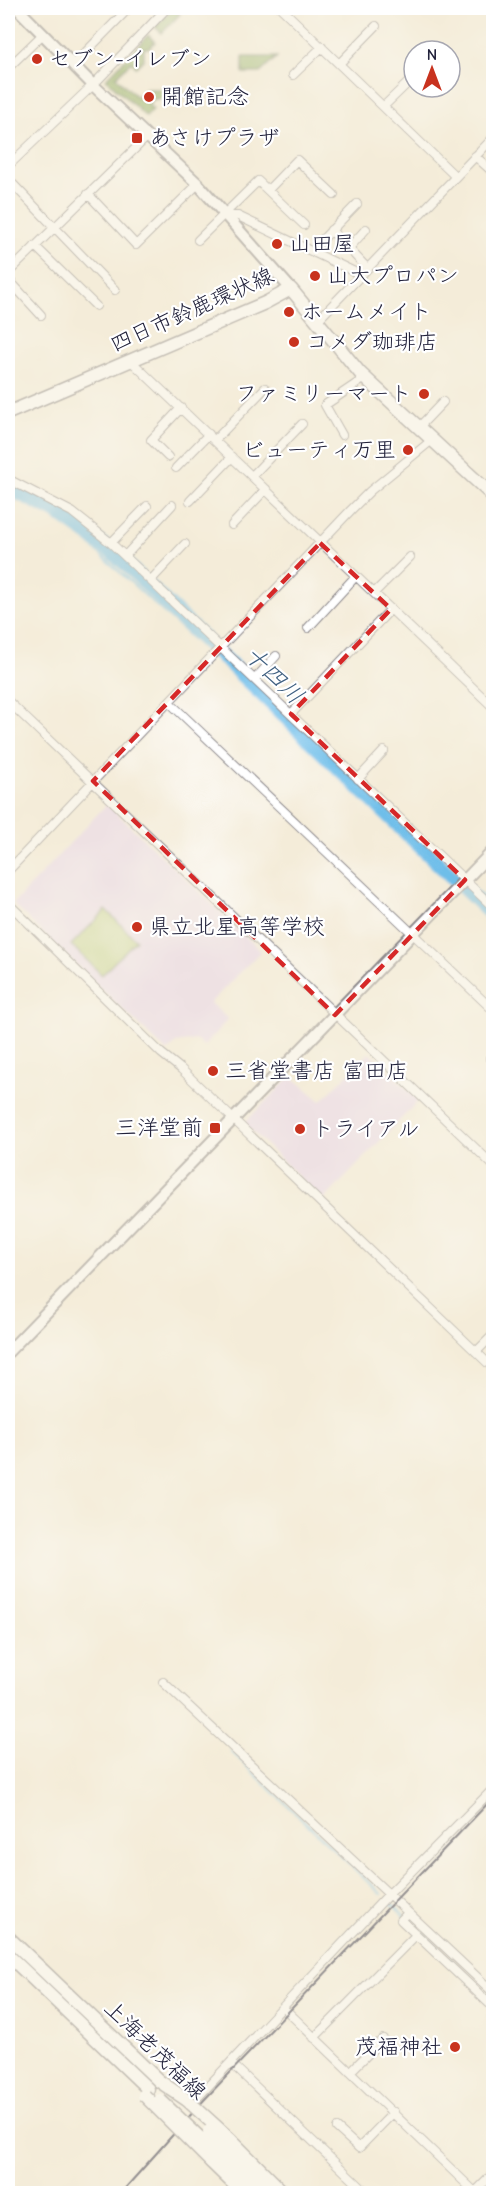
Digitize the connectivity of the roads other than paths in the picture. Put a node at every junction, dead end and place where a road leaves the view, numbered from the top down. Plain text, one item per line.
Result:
1 (129, 8) edge
2 (167, 8) edge
3 (281, 8) edge
4 (24, 10) edge
5 (376, 26) dead end
6 (43, 34) junction
7 (322, 47) junction
8 (74, 64) junction
9 (339, 64) junction
10 (8, 68) edge
11 (293, 75) dead end
12 (93, 85) junction
13 (402, 89) edge
14 (384, 106) junction
15 (148, 136) junction
16 (494, 137) edge
17 (475, 156) junction
18 (8, 165) edge
19 (494, 174) edge
20 (455, 176) junction
21 (8, 179) edge
22 (198, 184) junction
23 (268, 190) junction
24 (88, 194) junction
25 (334, 195) dead end
26 (357, 204) dead end
27 (226, 214) junction
28 (304, 225) dead end
29 (54, 228) junction
30 (332, 230) junction
31 (366, 230) dead end
32 (198, 240) dead end
33 (319, 243) dead end
34 (35, 246) junction
35 (349, 248) junction
36 (364, 272) junction
37 (8, 273) edge
38 (8, 279) edge
39 (291, 289) junction
40 (115, 290) dead end
41 (96, 306) dead end
42 (41, 315) dead end
43 (317, 321) junction
44 (130, 360) junction
45 (365, 378) junction
46 (265, 388) dead end
47 (443, 402) dead end
48 (181, 408) junction
49 (8, 413) edge
50 (302, 424) dead end
51 (419, 427) junction
52 (342, 435) dead end
53 (212, 437) junction
54 (432, 440) junction
55 (168, 457) dead end
56 (232, 457) junction
57 (176, 468) dead end
58 (252, 476) junction
59 (8, 479) edge
60 (266, 489) junction
61 (494, 497) edge
62 (190, 501) dead end
63 (172, 505) dead end
64 (147, 506) dead end
65 (232, 525) dead end
66 (111, 543) junction
67 (320, 543) junction
68 (185, 544) dead end
69 (125, 556) junction
70 (410, 557) dead end
71 (356, 576) junction
72 (151, 580) junction
73 (374, 593) junction
74 (391, 609) junction
75 (308, 628) dead end
76 (221, 647) junction
77 (276, 656) dead end
78 (255, 679) junction
79 (8, 701) edge
80 (169, 702) junction
81 (494, 708) edge
82 (291, 714) junction
83 (384, 751) dead end
84 (357, 778) junction
85 (93, 781) junction
86 (494, 850) edge
87 (8, 871) edge
88 (464, 881) junction
89 (8, 903) edge
90 (494, 908) edge
91 (412, 935) junction
92 (494, 1011) edge
93 (335, 1015) junction
94 (233, 1121) junction
95 (494, 1166) edge
96 (494, 1334) edge
97 (8, 1352) edge
98 (476, 1352) junction
99 (494, 1369) edge
100 (163, 1682) dead end
101 (494, 1788) edge
102 (388, 1895) junction
103 (406, 1915) junction
104 (416, 1935) junction
105 (8, 1937) edge
106 (8, 1955) edge
107 (494, 1993) edge
108 (494, 2008) edge
109 (288, 2012) dead end
110 (314, 2038) junction
111 (383, 2039) dead end
112 (231, 2063) junction
113 (350, 2072) junction
114 (199, 2096) dead end
115 (394, 2112) junction
116 (337, 2128) dead end
117 (220, 2150) junction
118 (494, 2173) edge
119 (244, 2193) edge
120 (258, 2193) edge
121 (273, 2193) edge
122 (285, 2193) edge
123 (368, 2193) edge
124 (476, 2193) edge

1 - 8 street
2 - 12 street
3 - 7 street
4 - 6 street
5 - 9 street
6 - 8 street
6 - 10 street
7 - 9 street
7 - 11 street
8 - 12 street
9 - 14 street
12 - 15 street
12 - 18 street
13 - 14 street
14 - 20 street
15 - 22 street
15 - 24 street
16 - 17 street
17 - 19 street
17 - 20 street
20 - 36 street
21 - 29 street
22 - 24 street
22 - 27 street
23 - 25 street
23 - 27 street
23 - 28 street
24 - 29 street
26 - 30 street
27 - 32 street
27 - 36 street
27 - 39 street
29 - 34 street
29 - 40 street
30 - 33 street
30 - 35 street
31 - 35 street
34 - 37 street
34 - 41 street
35 - 36 street
36 - 43 street
38 - 42 street
39 - 43 main road, 四日市鈴鹿環状線
39 - 44 main road, 四日市鈴鹿環状線
43 - 45 main road, 四日市鈴鹿環状線
44 - 48 street
44 - 49 main road, 四日市鈴鹿環状線
45 - 51 main road, 四日市鈴鹿環状線
45 - 52 street
46 - 53 street
47 - 51 street
48 - 53 street
48 - 55 street
50 - 58 street
51 - 54 main road, 四日市鈴鹿環状線
53 - 56 street
53 - 57 street
54 - 61 main road, 四日市鈴鹿環状線
54 - 67 street
56 - 58 street
56 - 62 street
58 - 60 street
59 - 66 street
60 - 65 street
60 - 67 street
63 - 69 street
64 - 66 street
66 - 69 street
67 - 71 street
67 - 76 street
68 - 72 street
69 - 72 street
70 - 73 street
71 - 73 street
71 - 75 street
72 - 76 street
73 - 74 street
74 - 81 street
74 - 82 street
76 - 78 street
76 - 80 street
77 - 78 street
78 - 82 street
79 - 85 street
80 - 85 street
80 - 91 street
82 - 84 street
83 - 84 street
84 - 88 street
85 - 87 street
85 - 93 street
86 - 88 street
88 - 90 street
88 - 91 street
89 - 94 street
91 - 92 street
91 - 93 street
93 - 94 street
93 - 95 street
94 - 97 street
94 - 98 street
96 - 98 street
98 - 99 street
100 - 102 street
101 - 102 street
102 - 103 street
102 - 112 street
103 - 104 street
103 - 107 street
104 - 108 street
104 - 110 street
105 - 117 main road, 上海老茂福線, bridge
106 - 117 main road, 上海老茂福線, bridge
109 - 110 street
110 - 113 street
111 - 113 street
112 - 114 street
112 - 123 street
113 - 115 street
115 - 116 street
115 - 124 street
117 - 119 main road
117 - 120 main road, 上海老茂福線
117 - 121 main road, 上海老茂福線
117 - 122 main road
118 - 124 street

